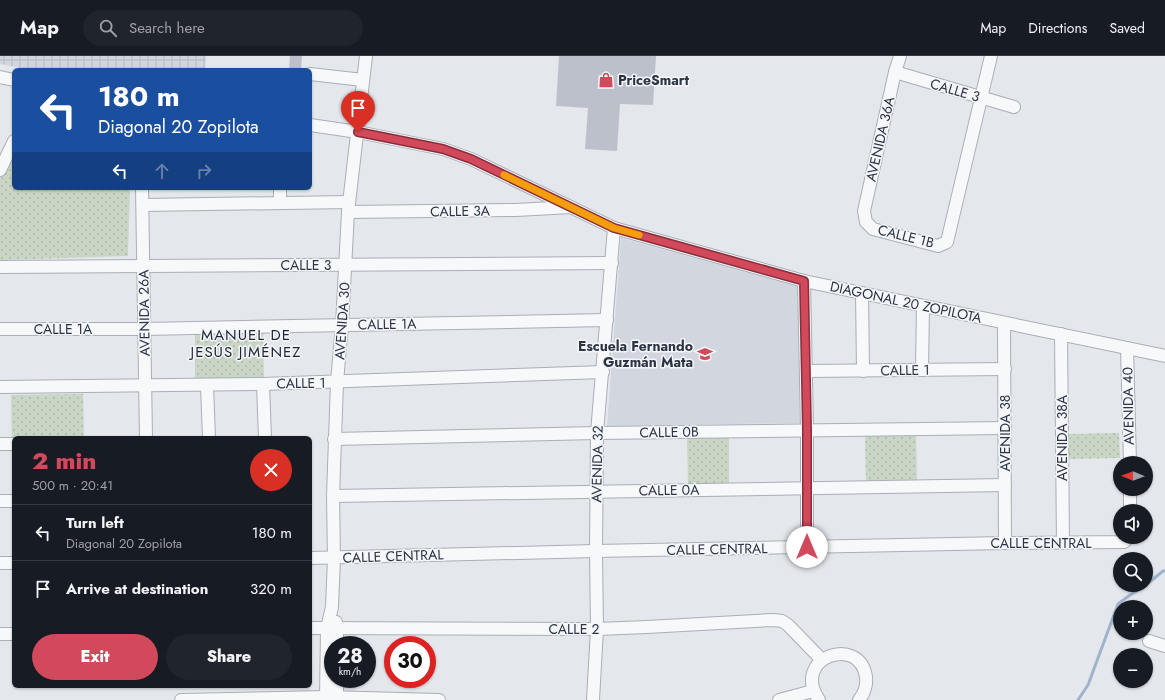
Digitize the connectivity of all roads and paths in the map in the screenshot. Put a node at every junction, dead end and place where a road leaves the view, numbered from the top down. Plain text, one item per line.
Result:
1 (366, 56) edge
2 (900, 56) edge
3 (991, 56) edge
4 (895, 72) junction
5 (312, 74) edge
6 (0, 77) edge
7 (12, 80) edge
8 (363, 80) junction
9 (982, 98) junction
10 (1014, 107) dead end
11 (312, 125) edge
12 (358, 132) junction
13 (12, 145) edge
14 (0, 170) edge
15 (142, 190) edge
16 (280, 190) edge
17 (280, 202) junction
18 (143, 205) junction
19 (348, 207) junction
20 (572, 207) junction
21 (866, 222) joint
22 (614, 228) junction
23 (612, 264) junction
24 (345, 265) junction
25 (144, 266) junction
26 (0, 267) edge
27 (804, 281) junction
28 (862, 293) junction
29 (923, 306) junction
30 (607, 320) junction
31 (1004, 323) junction
32 (342, 325) junction
33 (0, 329) edge
34 (144, 329) junction
35 (1062, 334) junction
36 (1127, 348) junction
37 (1165, 356) edge
38 (1005, 369) junction
39 (922, 370) junction
40 (806, 371) junction
41 (863, 371) junction
42 (602, 372) junction
43 (337, 382) junction
44 (263, 384) junction
45 (207, 385) junction
46 (145, 386) junction
47 (0, 387) edge
48 (1005, 428) junction
49 (807, 430) junction
50 (597, 433) junction
51 (146, 436) edge
52 (209, 436) edge
53 (265, 436) edge
54 (334, 439) junction
55 (0, 444) edge
56 (12, 444) edge
57 (1130, 456) edge
58 (1005, 485) junction
59 (807, 488) junction
60 (596, 491) junction
61 (333, 496) junction
62 (0, 501) edge
63 (12, 501) edge
64 (1113, 540) edge
65 (1005, 543) junction
66 (1063, 543) junction
67 (807, 547) junction
68 (596, 551) junction
69 (312, 558) edge
70 (334, 558) junction
71 (0, 563) edge
72 (12, 563) edge
73 (312, 628) edge
74 (332, 628) junction
75 (597, 629) junction
76 (0, 634) edge
77 (12, 634) edge
78 (334, 636) edge
79 (1149, 641) dead end
80 (1165, 646) edge
81 (822, 660) junction
82 (335, 688) edge
83 (816, 695) edge
84 (257, 699) edge
85 (332, 699) edge
86 (180, 700) edge
87 (194, 700) edge
88 (439, 700) edge
89 (593, 700) edge
90 (779, 700) edge
91 (858, 700) edge

1 - 8 street, AVENIDA 30
2 - 4 street, AVENIDA 36A
3 - 9 street
4 - 9 street, CALLE 3
4 - 21 street, AVENIDA 36A
5 - 8 street
6 - 7 street
8 - 12 street, AVENIDA 30
9 - 10 street, CALLE 3
9 - 21 street, CALLE 1B
11 - 12 street, DIAGONAL 20 ZOPILOTA
12 - 19 street, AVENIDA 30
12 - 20 street, DIAGONAL 20 ZOPILOTA
13 - 14 street
15 - 18 street, AVENIDA 26A
16 - 17 street
17 - 18 street, CALLE 3A
17 - 19 street, CALLE 3A
18 - 25 street, AVENIDA 26A
19 - 20 street, CALLE 3A
19 - 24 street, AVENIDA 30
20 - 22 street, DIAGONAL 20 ZOPILOTA
22 - 23 street, AVENIDA 32
22 - 27 street, DIAGONAL 20 ZOPILOTA
23 - 24 street, CALLE 3
23 - 30 street, AVENIDA 32
24 - 25 street, CALLE 3
24 - 32 street, AVENIDA 30
25 - 26 street, CALLE 3
25 - 34 street, AVENIDA 26A
27 - 28 street, DIAGONAL 20 ZOPILOTA
27 - 40 street
28 - 29 street, DIAGONAL 20 ZOPILOTA
28 - 41 street
29 - 31 street, DIAGONAL 20 ZOPILOTA
29 - 39 street
30 - 32 street, CALLE 1A
30 - 42 street, AVENIDA 32
31 - 35 street, DIAGONAL 20 ZOPILOTA
31 - 38 street, AVENIDA 38
32 - 34 street, CALLE 1A
32 - 43 street, AVENIDA 30
33 - 34 street, CALLE 1A
34 - 46 street, AVENIDA 26A
35 - 36 street, DIAGONAL 20 ZOPILOTA
35 - 66 street, AVENIDA 38A
36 - 37 street, DIAGONAL 20 ZOPILOTA
36 - 57 street, AVENIDA 40
38 - 39 street, CALLE 1
38 - 48 street, AVENIDA 38
39 - 41 street, CALLE 1
40 - 41 street, CALLE 1
40 - 49 street
42 - 43 street, CALLE 1
42 - 50 street, AVENIDA 32
43 - 44 street, CALLE 1
43 - 54 street, AVENIDA 30
44 - 45 street, CALLE 1
44 - 53 street
45 - 46 street, CALLE 1
45 - 52 street
46 - 47 street, CALLE 1
46 - 51 street, AVENIDA 26A
48 - 49 street, CALLE 0B
48 - 58 street, AVENIDA 38
49 - 50 street, CALLE 0B
49 - 59 street
50 - 54 street, CALLE 0B
50 - 60 street, AVENIDA 32
54 - 61 street, AVENIDA 30
55 - 56 street
58 - 59 street, CALLE 0A
58 - 65 street, AVENIDA 38
59 - 60 street, CALLE 0A
59 - 67 street
60 - 61 street, CALLE 0A
60 - 68 street, AVENIDA 32
61 - 70 street, AVENIDA 30
62 - 63 street
64 - 66 street, CALLE CENTRAL
65 - 66 street, CALLE CENTRAL
65 - 67 street, CALLE CENTRAL
67 - 68 street, CALLE CENTRAL
68 - 70 street, CALLE CENTRAL
68 - 75 street, AVENIDA 32
69 - 70 street, CALLE CENTRAL
70 - 74 street, AVENIDA 30
71 - 72 street
73 - 74 street, CALLE 2
74 - 75 street, CALLE 2
74 - 78 street, AVENIDA 30
74 - 85 street, AVENIDA 30
75 - 81 street, CALLE 2
75 - 89 street, AVENIDA 32
76 - 77 street
79 - 80 street
81 - 83 street
81 - 91 street
82 - 85 street
83 - 90 street
84 - 85 street
84 - 87 street
85 - 88 street
86 - 87 street

